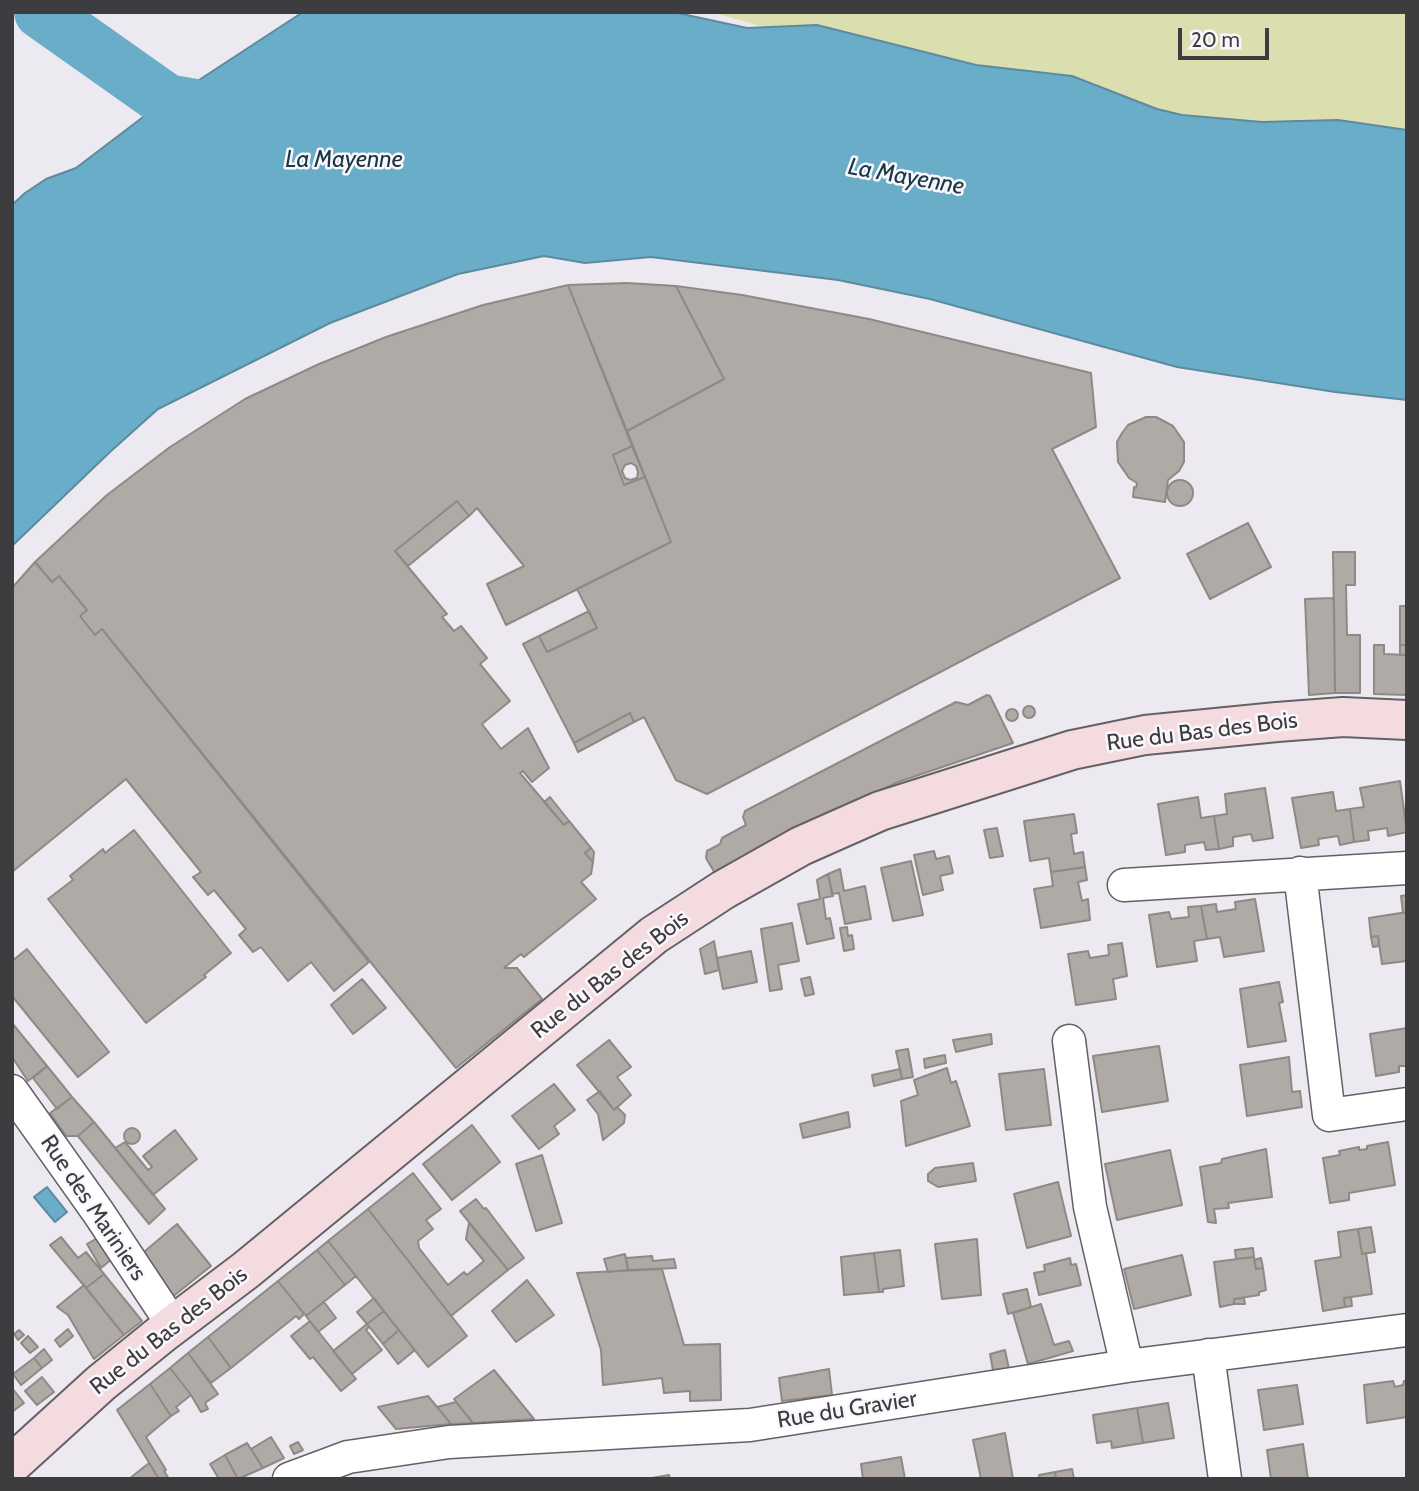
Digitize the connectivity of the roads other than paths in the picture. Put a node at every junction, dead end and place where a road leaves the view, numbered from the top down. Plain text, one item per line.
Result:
1 (1407, 720) edge
2 (1407, 868) edge
3 (1300, 873) junction
4 (1124, 885) dead end
5 (1069, 1041) dead end
6 (12, 1091) edge
7 (1407, 1104) edge
8 (173, 1325) junction
9 (1407, 1330) edge
10 (1208, 1355) junction
11 (1127, 1366) junction
12 (12, 1464) edge
13 (289, 1479) edge
14 (1225, 1479) edge

1 - 8 street, Rue du Bas des Bois
2 - 3 street
3 - 4 street
3 - 7 street
5 - 11 street
6 - 8 street, Rue des Mariniers
8 - 12 street, Rue du Bas des Bois
9 - 10 street, Rue du Gravier
10 - 11 street, Rue du Gravier
10 - 14 street
11 - 13 street, Rue du Gravier

